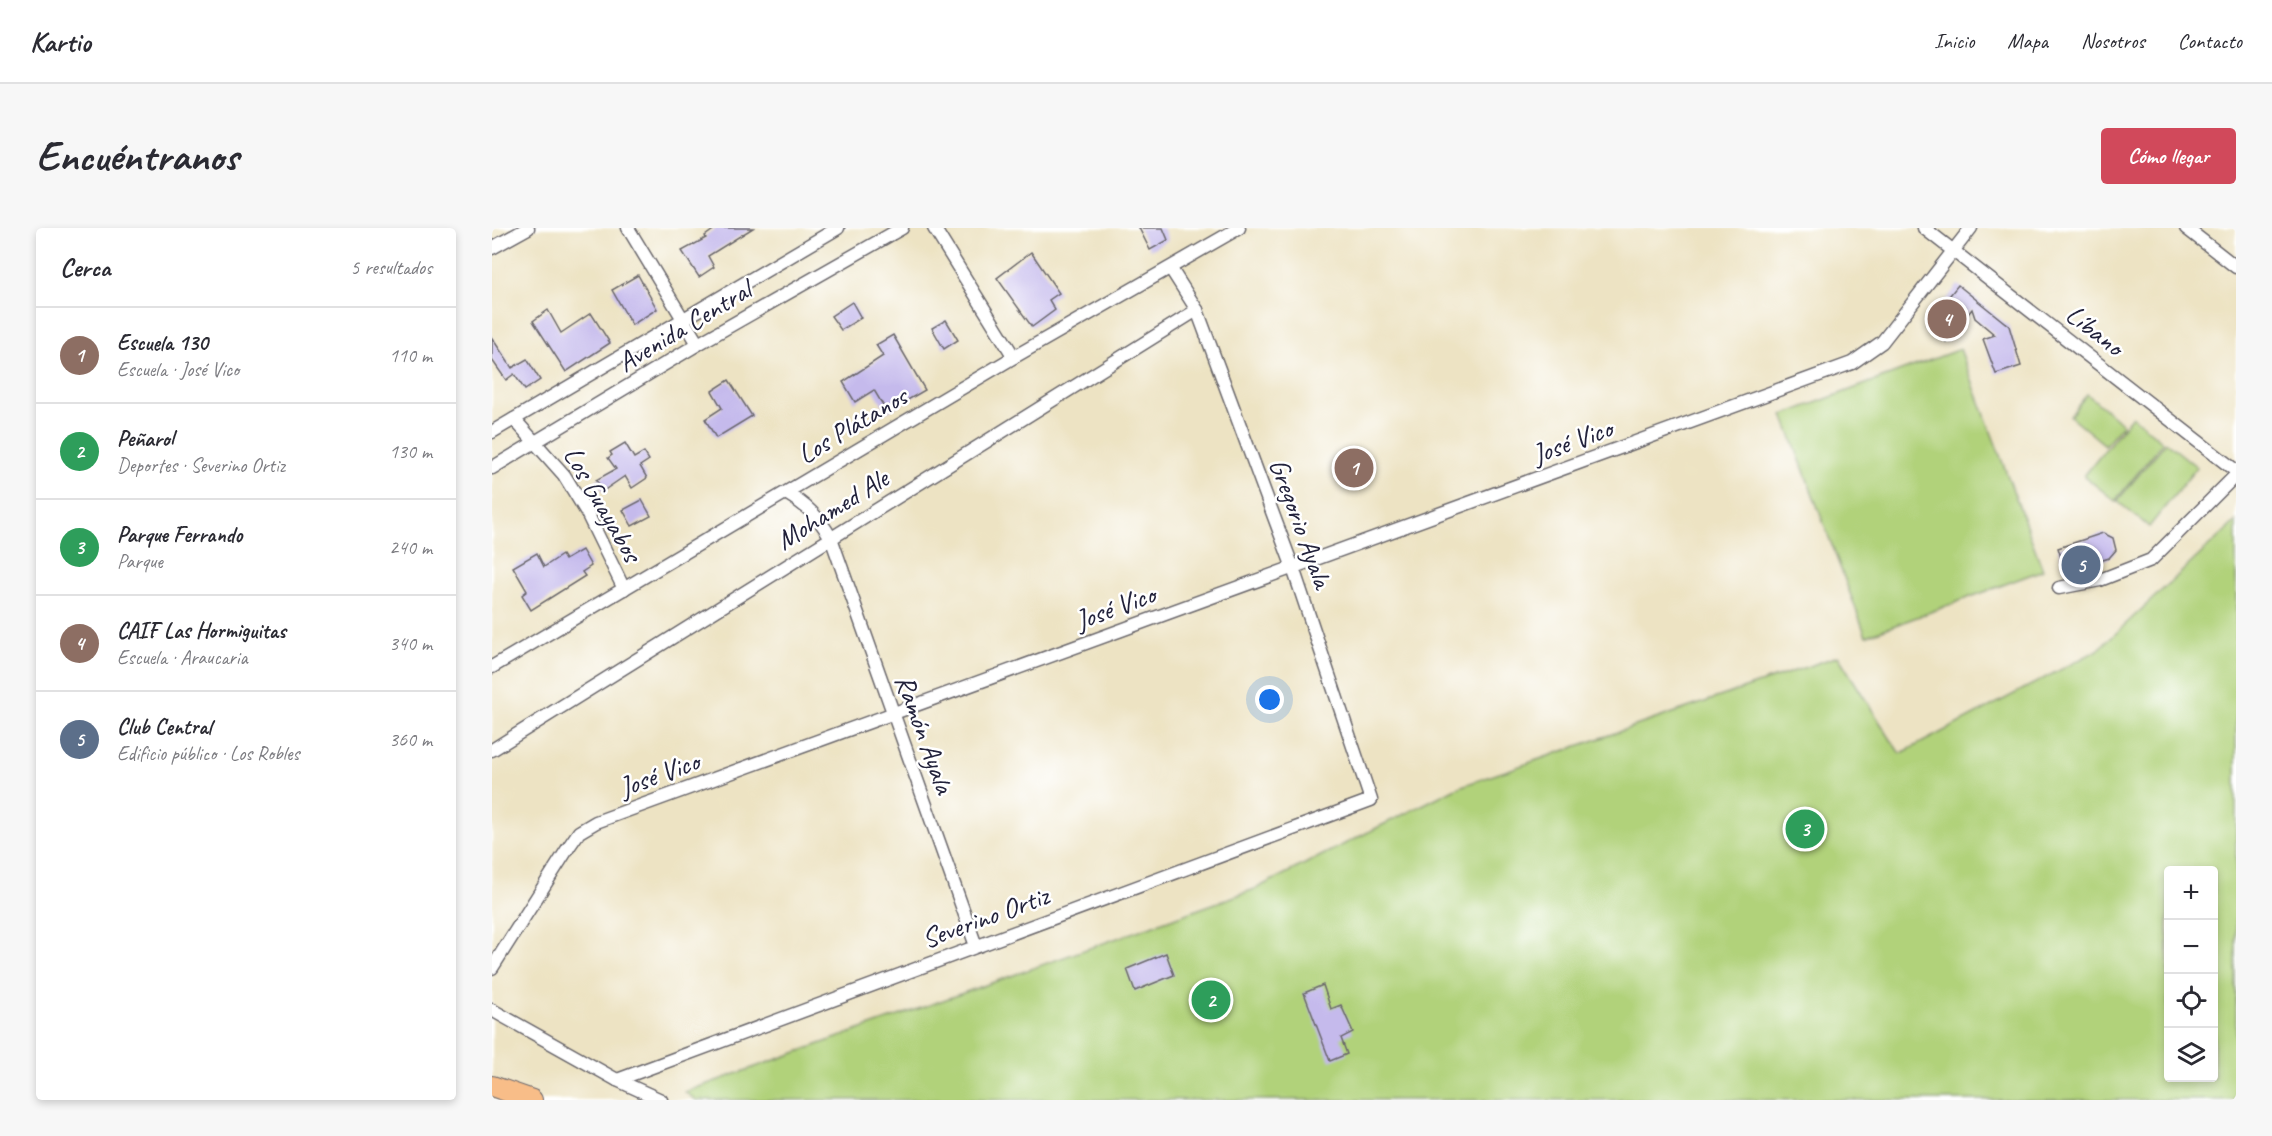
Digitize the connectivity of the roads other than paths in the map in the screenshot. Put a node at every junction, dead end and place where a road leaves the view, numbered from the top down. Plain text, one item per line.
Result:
1 (528, 228) edge
2 (628, 228) edge
3 (838, 228) edge
4 (902, 228) edge
5 (934, 228) edge
6 (1239, 228) edge
7 (1924, 228) edge
8 (1971, 228) edge
9 (2186, 228) edge
10 (492, 248) edge
11 (1954, 250) junction
12 (2236, 267) edge
13 (1171, 269) junction
14 (1197, 310) junction
15 (684, 319) junction
16 (698, 344) junction
17 (1014, 357) junction
18 (514, 418) junction
19 (492, 432) edge
20 (537, 443) junction
21 (492, 468) edge
22 (2236, 473) edge
23 (786, 493) junction
24 (831, 538) junction
25 (1293, 568) junction
26 (2059, 588) dead end
27 (624, 589) junction
28 (492, 667) edge
29 (891, 714) junction
30 (492, 750) edge
31 (1371, 800) joint
32 (976, 946) junction
33 (492, 968) edge
34 (492, 1010) edge
35 (617, 1080) junction
36 (492, 1086) edge
37 (532, 1100) edge
38 (661, 1100) edge

1 - 10 street
2 - 15 street
3 - 15 street, Avenida Central
4 - 16 street, Avenida Central
5 - 17 street
6 - 13 street, Los Plátanos
7 - 11 street, Líbano
8 - 11 street, José Vico
9 - 12 street
11 - 22 street, Líbano
11 - 25 street, José Vico
13 - 14 street, Gregorio Ayala
13 - 17 street, Los Plátanos
14 - 24 street, Mohamed Ale
14 - 25 street, Gregorio Ayala
15 - 16 street
15 - 18 street, Avenida Central
16 - 20 street, Avenida Central
17 - 23 street, Los Plátanos
18 - 19 street, Avenida Central
18 - 20 street, Los Guayabos
20 - 21 street, Avenida Central
20 - 27 street, Los Guayabos
22 - 26 street
23 - 24 street, Ramón Ayala
23 - 27 street, Los Plátanos
24 - 29 street, Ramón Ayala
24 - 30 street, Mohamed Ale
25 - 29 street, José Vico
25 - 31 street, Gregorio Ayala
27 - 28 street, Los Plátanos
29 - 32 street, Ramón Ayala
29 - 33 street, José Vico
31 - 32 street, Severino Ortiz
32 - 35 street, Severino Ortiz
34 - 35 street
35 - 38 street
36 - 37 highway

